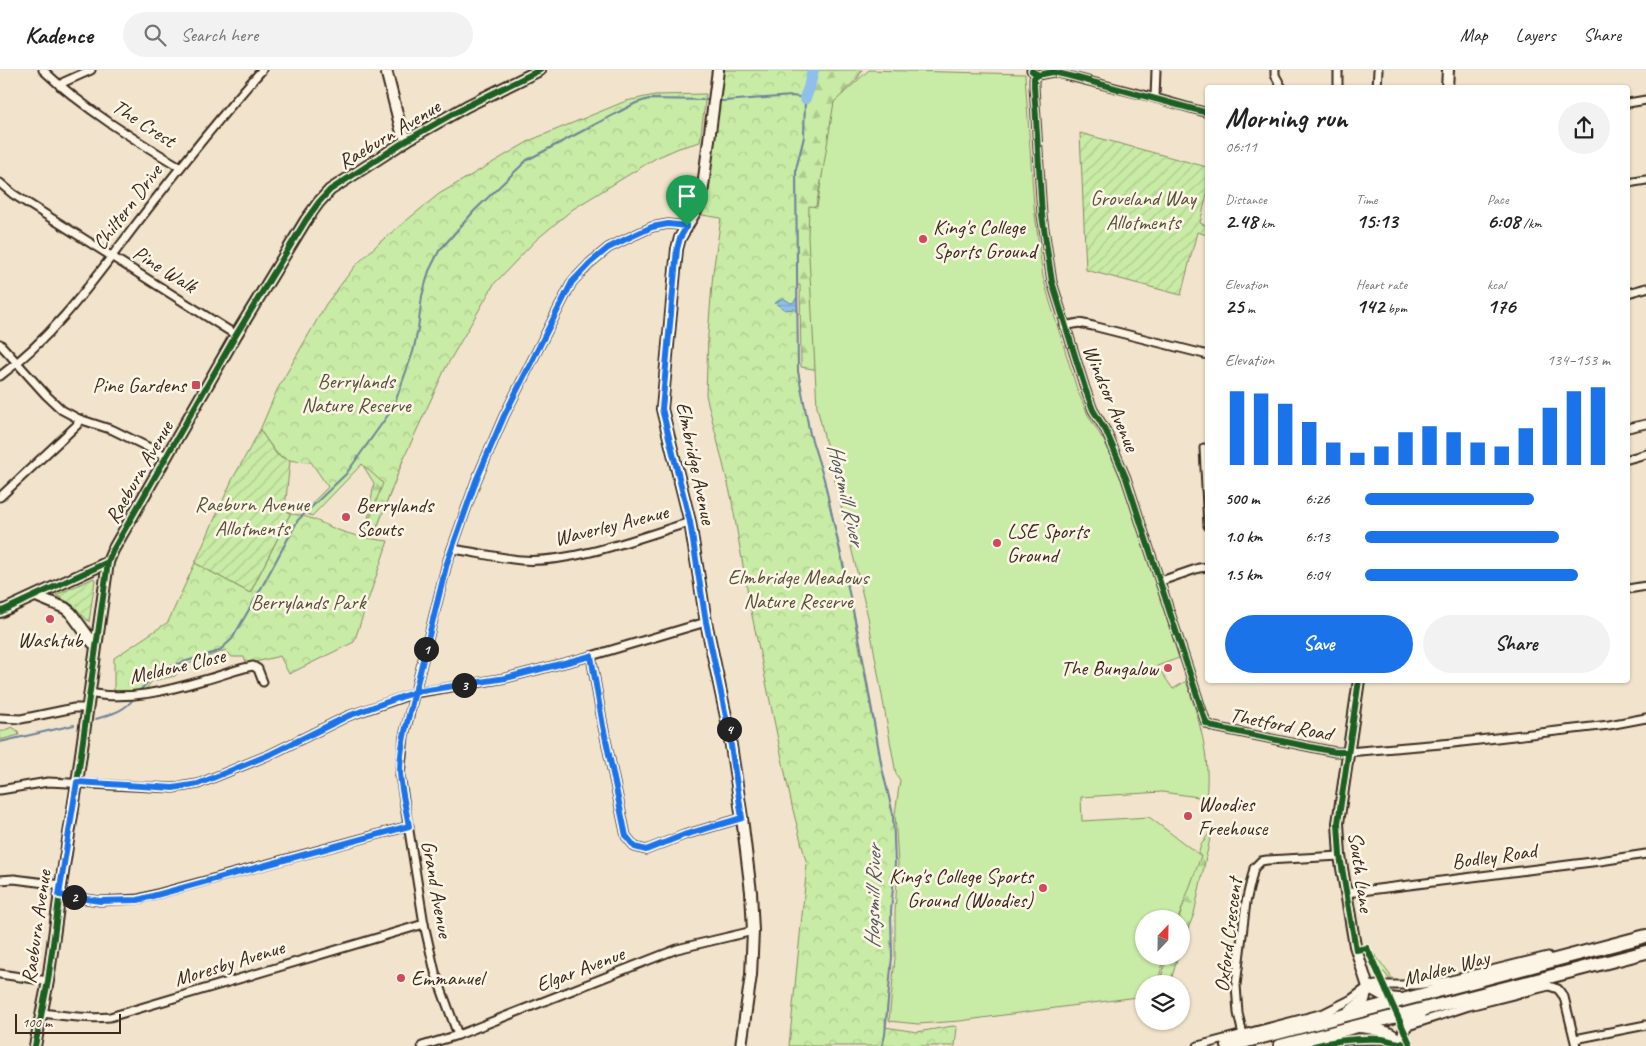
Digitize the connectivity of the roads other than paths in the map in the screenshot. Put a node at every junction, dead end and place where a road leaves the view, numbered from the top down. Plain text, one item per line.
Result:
1 (43, 70) edge
2 (91, 70) edge
3 (262, 70) edge
4 (386, 70) edge
5 (540, 70) edge
6 (718, 70) edge
7 (1031, 70) edge
8 (1156, 70) edge
9 (1274, 70) edge
10 (1338, 70) edge
11 (1378, 70) edge
12 (1448, 70) edge
13 (1070, 73) edge
14 (1038, 75) junction
15 (1280, 85) edge
16 (1338, 85) edge
17 (1376, 85) edge
18 (1447, 85) edge
19 (60, 86) junction
20 (1154, 98) junction
21 (1646, 100) edge
22 (1630, 103) edge
23 (1205, 112) edge
24 (407, 140) junction
25 (180, 167) junction
26 (1646, 180) edge
27 (0, 183) edge
28 (1630, 183) edge
29 (687, 226) junction
30 (111, 256) junction
31 (1646, 288) edge
32 (1630, 292) edge
33 (1064, 326) junction
34 (236, 335) junction
35 (0, 344) edge
36 (1205, 353) edge
37 (18, 363) junction
38 (0, 376) edge
39 (80, 419) junction
40 (1646, 424) edge
41 (1630, 428) edge
42 (1204, 448) dead end
43 (1646, 454) edge
44 (166, 456) junction
45 (1630, 458) edge
46 (1205, 468) edge
47 (0, 497) edge
48 (690, 522) junction
49 (452, 549) junction
50 (108, 562) junction
51 (1205, 567) edge
52 (1161, 582) junction
53 (1646, 586) edge
54 (1630, 588) edge
55 (36, 596) junction
56 (0, 612) edge
57 (706, 622) junction
58 (96, 643) junction
59 (591, 656) junction
60 (263, 682) dead end
61 (1359, 683) edge
62 (415, 692) junction
63 (89, 693) junction
64 (86, 708) junction
65 (0, 718) edge
66 (1646, 718) edge
67 (1209, 725) joint
68 (1348, 752) junction
69 (77, 782) junction
70 (0, 790) edge
71 (742, 818) junction
72 (409, 826) junction
73 (1646, 854) edge
74 (1340, 856) junction
75 (0, 880) edge
76 (60, 890) junction
77 (1346, 893) junction
78 (424, 924) junction
79 (752, 931) junction
80 (1646, 936) edge
81 (1567, 950) dead end
82 (1646, 952) edge
83 (0, 974) edge
84 (48, 981) junction
85 (1368, 987) junction
86 (1402, 1000) junction
87 (1433, 1012) junction
88 (43, 1013) junction
89 (1346, 1015) junction
90 (1646, 1025) edge
91 (1356, 1026) junction
92 (458, 1034) junction
93 (1243, 1034) junction
94 (1389, 1040) dead end
95 (1575, 1043) edge
96 (1402, 1045) edge
97 (35, 1046) edge
98 (422, 1046) edge
99 (741, 1046) edge
100 (1198, 1046) edge
101 (1228, 1046) edge
102 (1280, 1046) edge
103 (1314, 1046) edge

1 - 19 street, The Crest
2 - 19 street
3 - 25 street, Chiltern Drive
4 - 24 street
5 - 24 street, Raeburn Avenue
6 - 29 street, Elmbridge Avenue
7 - 14 street
8 - 20 street
9 - 15 street
10 - 16 street
11 - 17 street
12 - 18 street
13 - 14 street
13 - 20 street
14 - 33 street, Windsor Avenue
19 - 25 street, The Crest
20 - 23 street
21 - 22 street
24 - 34 street, Raeburn Avenue
25 - 30 street, Chiltern Drive
26 - 28 street
27 - 30 street, Pine Walk
29 - 48 street, Elmbridge Avenue
29 - 49 street, Grand Avenue
30 - 34 street, Pine Walk
30 - 37 street, Chiltern Drive
31 - 32 street
33 - 36 street
33 - 52 street, Windsor Avenue
34 - 44 street, Raeburn Avenue
35 - 37 street
37 - 38 street, Chiltern Drive
37 - 39 street
39 - 44 street
39 - 47 street
40 - 41 street
42 - 46 street
43 - 45 street
44 - 50 street, Raeburn Avenue
48 - 49 street, Waverley Avenue
48 - 57 street, Elmbridge Avenue
49 - 62 street, Grand Avenue
50 - 55 street
50 - 58 street, Raeburn Avenue
51 - 52 street
52 - 67 street, Windsor Avenue
53 - 54 street
55 - 56 street
55 - 58 street
57 - 59 street
57 - 71 street, Elmbridge Avenue
58 - 63 street, Raeburn Avenue
59 - 62 street
59 - 71 street
60 - 63 street, Meldone Close
61 - 68 street, South Lane
62 - 69 street
62 - 72 street, Grand Avenue
63 - 64 street, Raeburn Avenue
64 - 65 street
64 - 69 street, Raeburn Avenue
66 - 68 street, Thetford Road
67 - 68 street, Thetford Road
68 - 74 street, South Lane
69 - 70 street
69 - 76 street, Raeburn Avenue
71 - 79 street, Elmbridge Avenue
72 - 76 street
72 - 78 street, Grand Avenue
73 - 77 street, Bodley Road
74 - 77 street, South Lane
74 - 93 street, Oxford Crescent
75 - 76 street
76 - 84 street, Raeburn Avenue
77 - 85 street, South Lane
78 - 88 street, Moresby Avenue
78 - 92 street, Grand Avenue
79 - 92 street, Elgar Avenue
79 - 99 street, Elmbridge Avenue
80 - 86 highway, Malden Way
81 - 85 street, Malden Way
82 - 87 highway, Malden Way
83 - 84 street
84 - 88 street, Raeburn Avenue
85 - 86 street
85 - 89 street
85 - 93 street, Malden Way
86 - 89 highway, Malden Way
87 - 91 highway, Malden Way
87 - 95 street, Malden Way
87 - 96 street
88 - 97 street, Raeburn Avenue
89 - 101 highway, Malden Way
90 - 95 street
91 - 96 street
91 - 102 highway, Malden Way
92 - 98 street, Elgar Avenue
93 - 100 street, Malden Way
94 - 103 street

